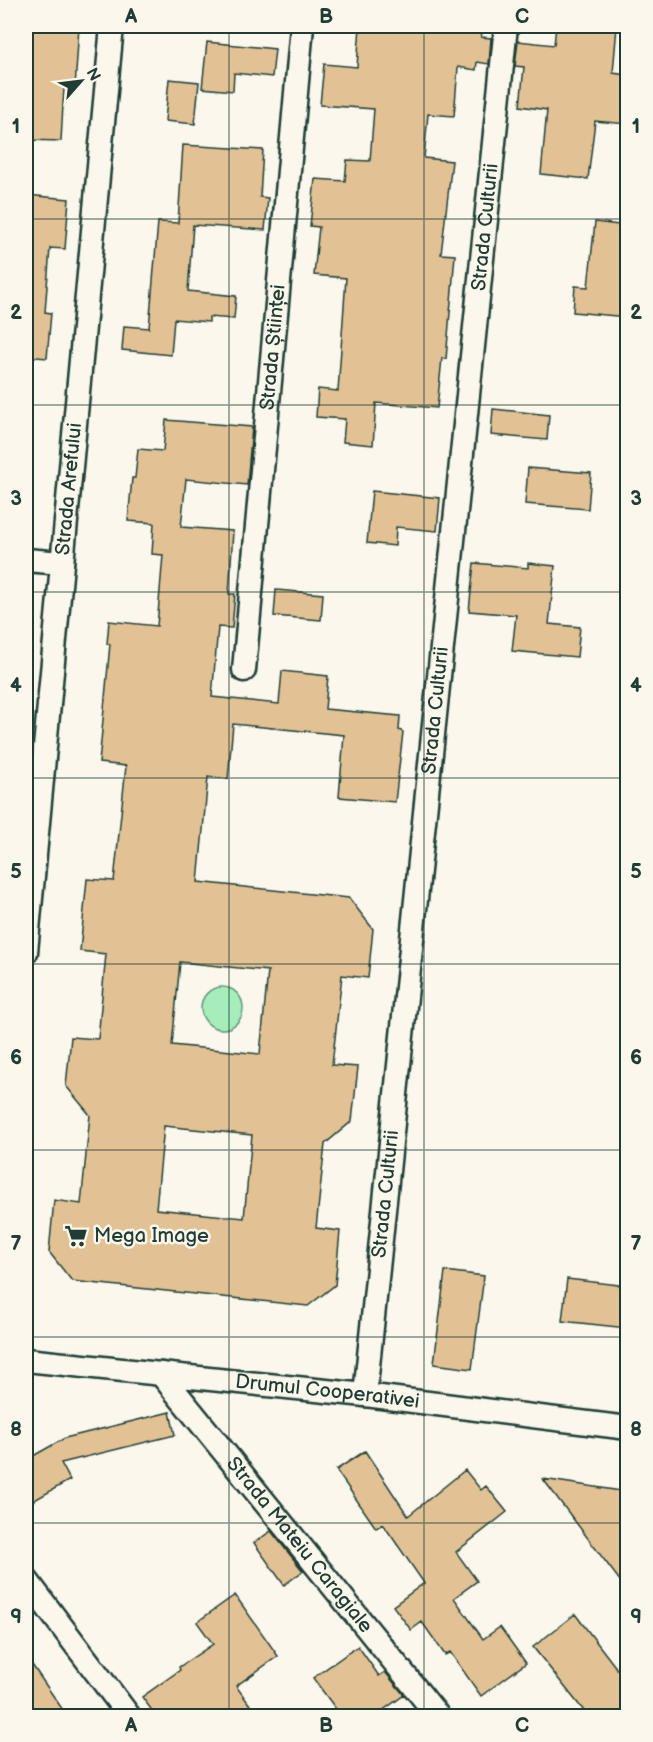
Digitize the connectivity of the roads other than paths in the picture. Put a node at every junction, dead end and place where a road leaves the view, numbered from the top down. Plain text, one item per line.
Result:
1 (112, 26) edge
2 (302, 26) edge
3 (506, 26) edge
4 (26, 560) edge
5 (62, 563) junction
6 (244, 670) dead end
7 (26, 952) edge
8 (26, 1360) edge
9 (161, 1374) junction
10 (365, 1395) junction
11 (627, 1428) edge
12 (26, 1579) edge
13 (129, 1716) edge
14 (438, 1716) edge

1 - 5 street, Strada Arefului
2 - 6 street, Strada Științei
3 - 10 street, Strada Culturii
4 - 5 street
5 - 7 street, Strada Arefului
8 - 9 street, Drumul Cooperativei
9 - 10 street, Drumul Cooperativei
9 - 14 street, Strada Mateiu Caragiale
10 - 11 street, Drumul Cooperativei
12 - 13 street

